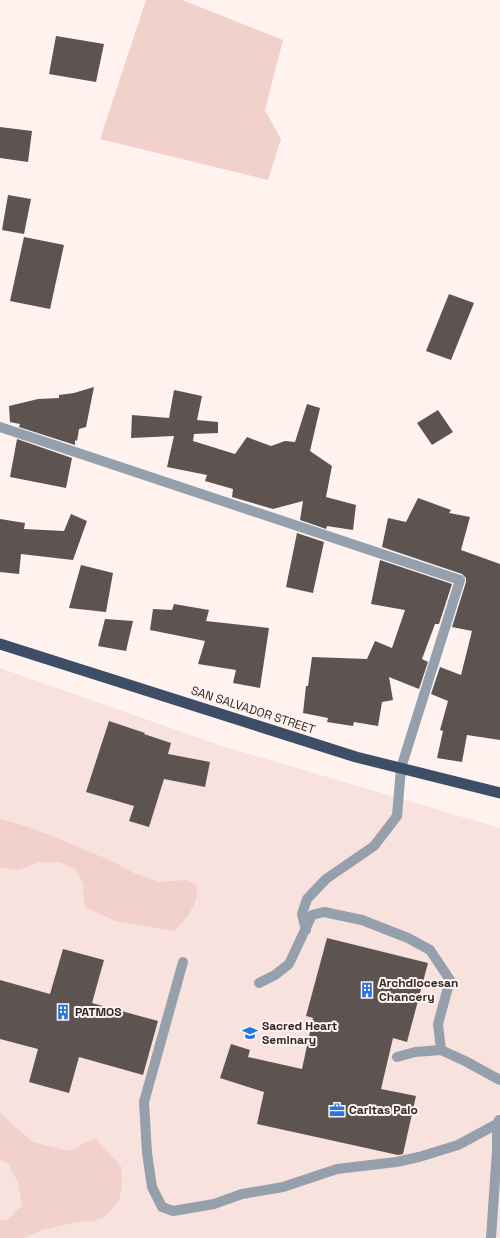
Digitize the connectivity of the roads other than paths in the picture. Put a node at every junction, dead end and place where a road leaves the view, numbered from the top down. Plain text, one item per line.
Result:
1 (0, 427) edge
2 (0, 644) edge
3 (401, 768) junction
4 (500, 793) edge
5 (306, 930) junction
6 (183, 962) dead end
7 (259, 983) dead end
8 (441, 1050) junction
9 (397, 1057) dead end
10 (500, 1080) edge
11 (498, 1122) edge
12 (491, 1238) edge

1 - 3 street
2 - 3 highway, SAN SALVADOR STREET
3 - 4 highway, SAN SALVADOR STREET
3 - 5 street
5 - 7 street
5 - 8 street
6 - 11 street
8 - 9 street
8 - 10 street
11 - 12 street

